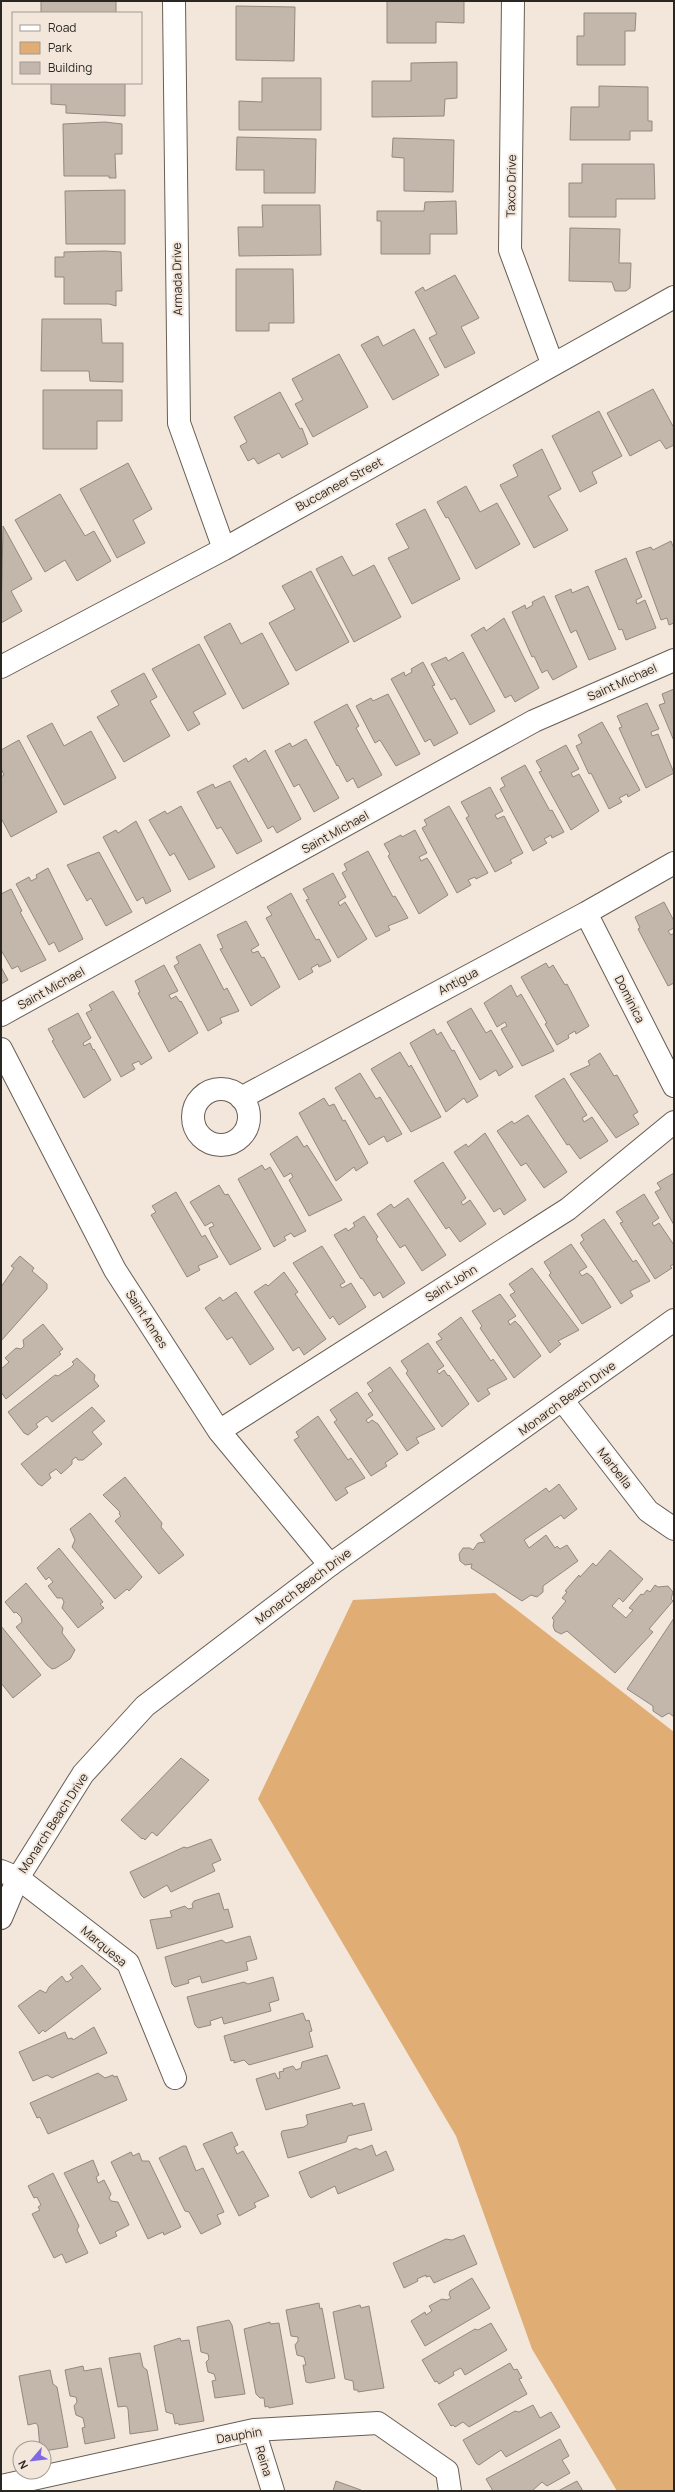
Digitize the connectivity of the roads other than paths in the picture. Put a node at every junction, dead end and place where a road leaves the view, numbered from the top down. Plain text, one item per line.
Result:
1 (174, 1) edge
2 (513, 1) edge
3 (674, 297) edge
4 (552, 363) junction
5 (224, 549) junction
6 (674, 660) edge
7 (1, 667) edge
8 (674, 863) edge
9 (586, 913) junction
10 (1, 1015) edge
11 (1, 1049) edge
12 (674, 1086) edge
13 (241, 1098) dead end
14 (674, 1122) edge
15 (674, 1320) edge
16 (563, 1401) junction
17 (219, 1431) junction
18 (674, 1529) edge
19 (330, 1565) junction
20 (10, 1874) edge
21 (1, 1918) edge
22 (175, 2078) dead end
23 (254, 2430) junction
24 (1, 2486) edge
25 (3, 2491) edge
26 (273, 2491) edge
27 (450, 2491) edge

1 - 5 street, Armada Drive
2 - 4 street, Taxco Drive
3 - 4 street, Buccaneer Street
4 - 5 street, Buccaneer Street
5 - 7 street, Buccaneer Street
6 - 10 street, Saint Michael
8 - 9 street, Antigua
9 - 12 street, Dominica
9 - 13 street, Antigua
11 - 17 street, Saint Annes
14 - 17 street, Saint John
15 - 16 street, Monarch Beach Drive
16 - 18 street, Marbella
16 - 19 street, Monarch Beach Drive
17 - 19 street, Saint Annes
19 - 20 street, Monarch Beach Drive
20 - 21 street, Monarch Beach Drive
20 - 22 street, Marquesa
23 - 24 street, Dauphin
23 - 26 street, Reina
23 - 27 street, Dauphin
24 - 25 street

